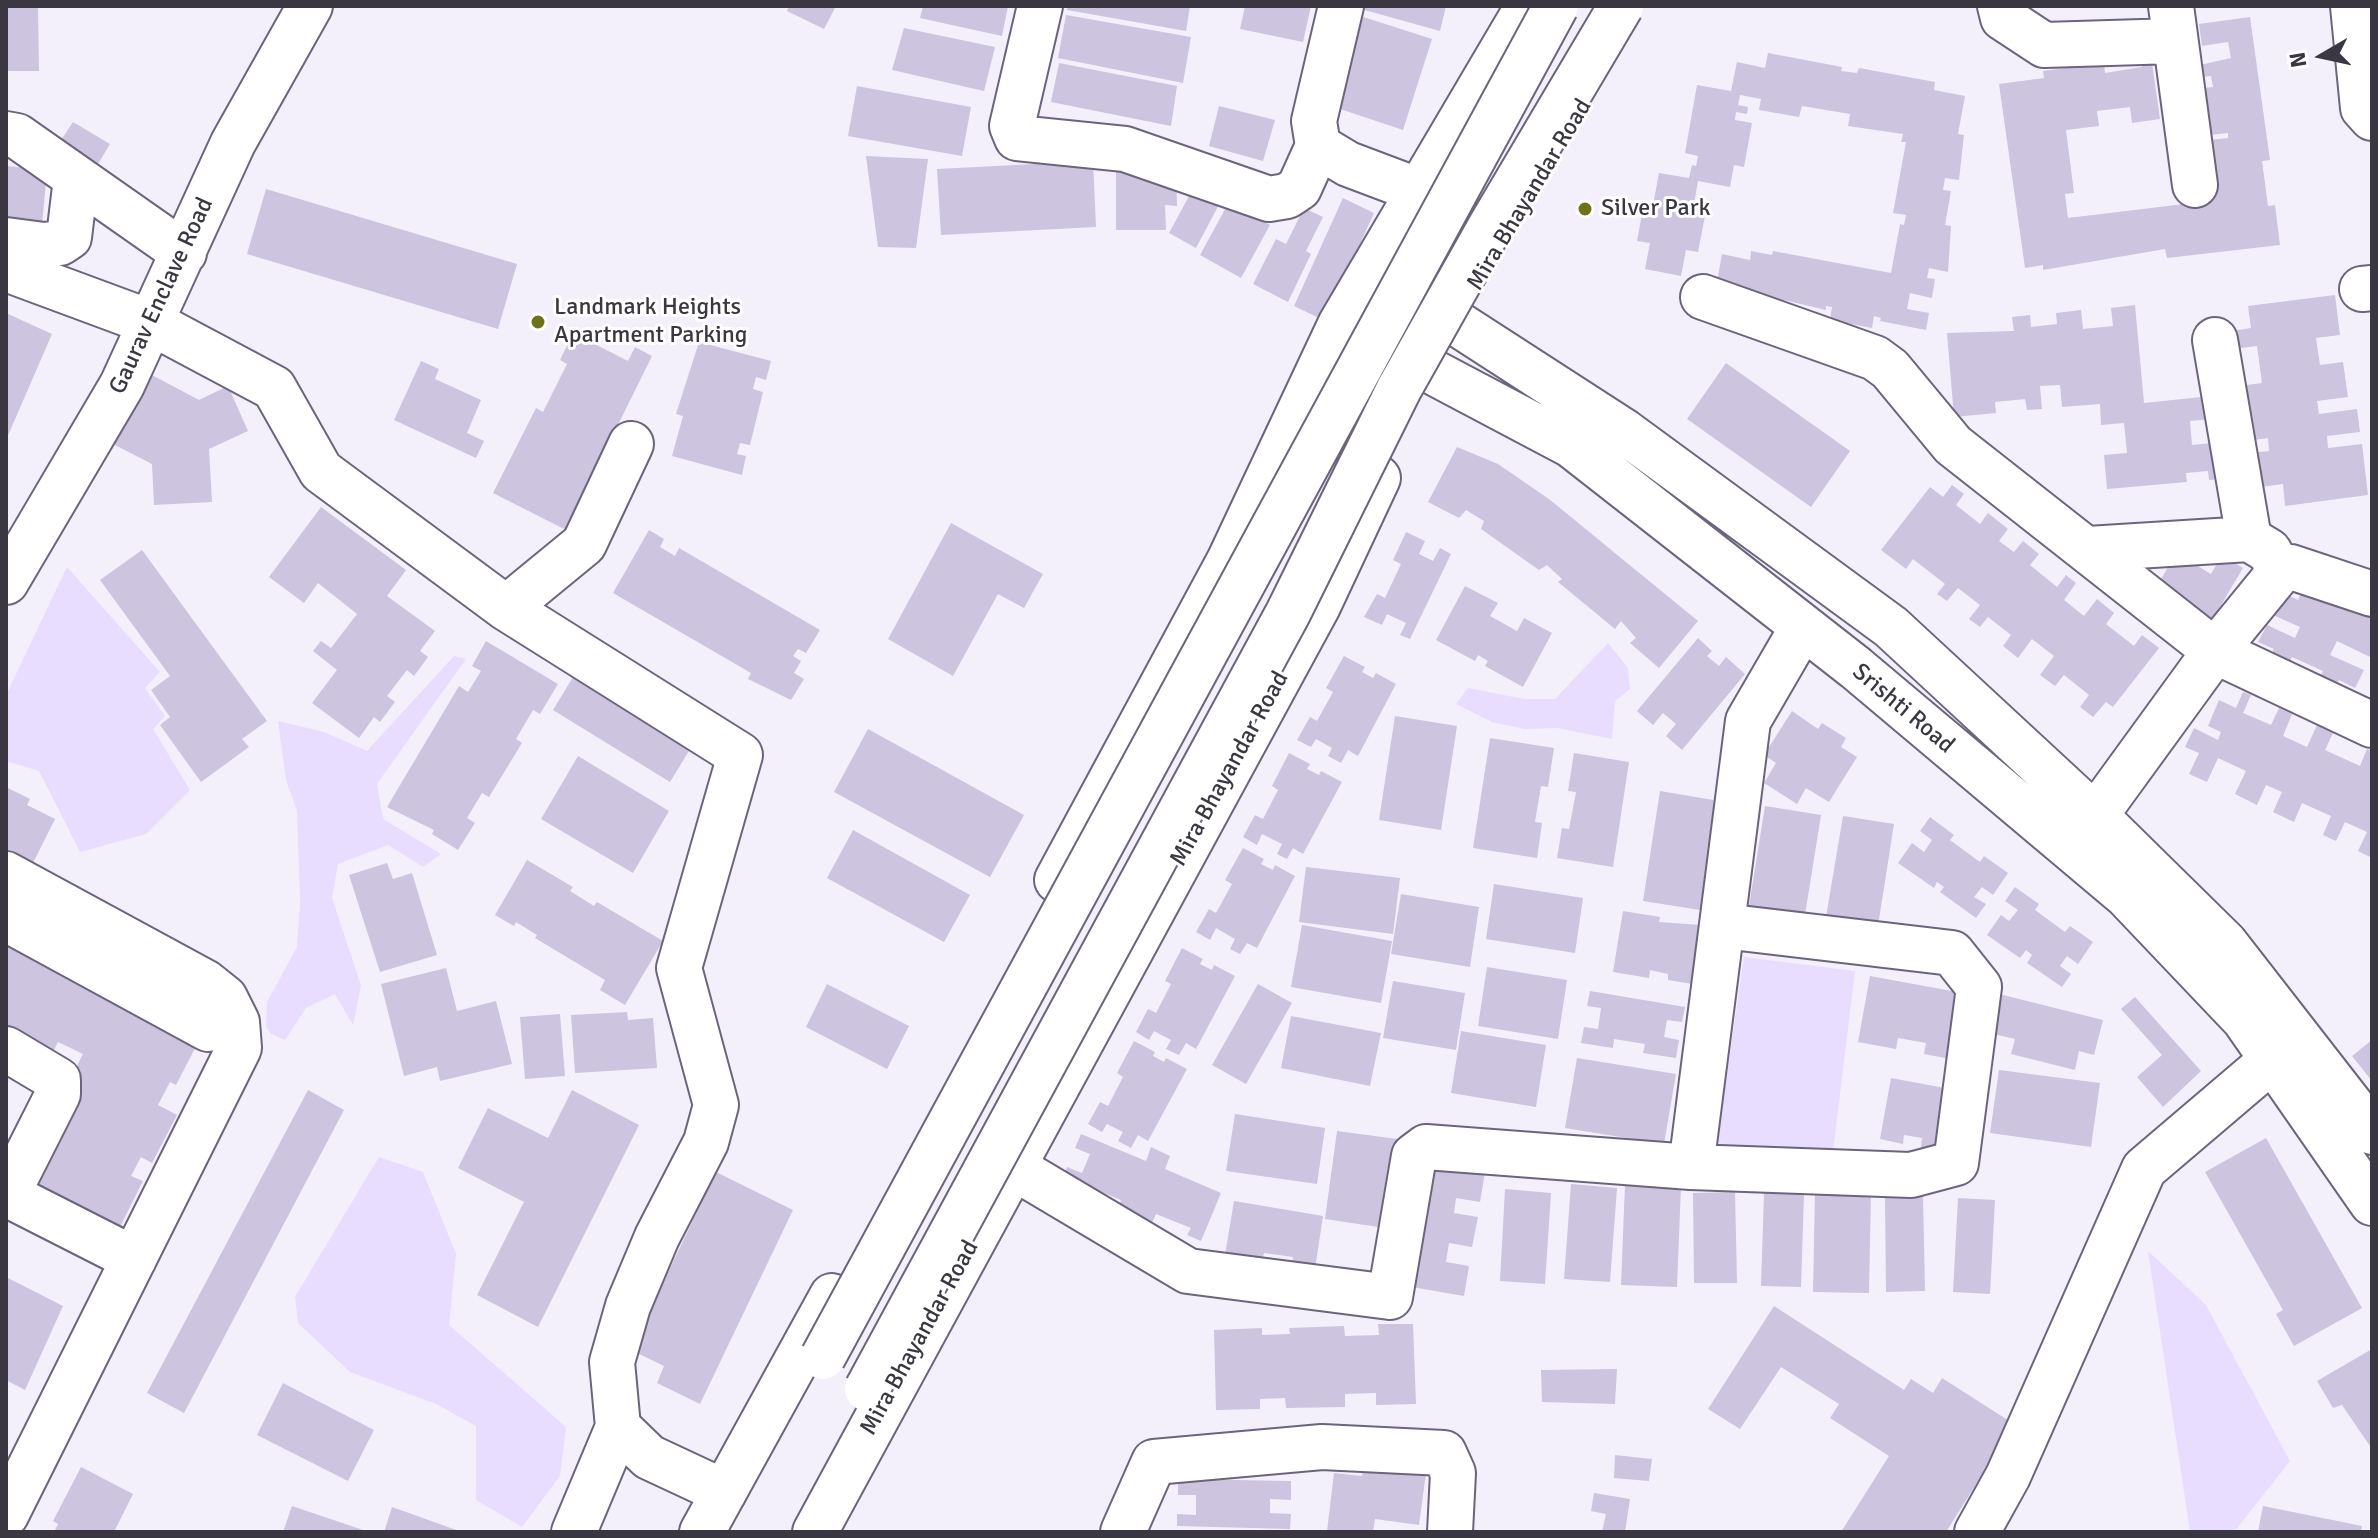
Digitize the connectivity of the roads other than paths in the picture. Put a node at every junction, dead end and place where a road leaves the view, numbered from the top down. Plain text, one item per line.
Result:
1 (310, 6) edge
2 (1040, 6) edge
3 (1341, 6) edge
4 (1528, 6) edge
5 (1556, 6) edge
6 (1621, 6) edge
7 (1644, 6) edge
8 (2000, 6) edge
9 (2353, 6) edge
10 (2173, 23) edge
11 (2372, 118) edge
12 (6, 134) edge
13 (1318, 146) junction
14 (76, 179) junction
15 (2195, 185) dead end
16 (1417, 190) junction
17 (6, 240) edge
18 (184, 253) junction
19 (6, 269) edge
20 (1370, 270) junction
21 (1703, 297) dead end
22 (1456, 319) junction
23 (152, 323) junction
24 (1340, 325) junction
25 (2215, 340) dead end
26 (1430, 368) junction
27 (631, 444) dead end
28 (25, 512) edge
29 (2249, 539) junction
30 (2088, 549) junction
31 (2280, 571) junction
32 (6, 582) edge
33 (2372, 594) edge
34 (506, 608) junction
35 (1891, 627) junction
36 (1802, 628) junction
37 (2215, 651) junction
38 (1856, 668) junction
39 (2372, 725) edge
40 (2095, 816) junction
41 (6, 874) edge
42 (6, 919) edge
43 (1723, 926) junction
44 (2197, 940) junction
45 (155, 977) junction
46 (208, 1029) dead end
47 (6, 1049) edge
48 (2272, 1060) junction
49 (2372, 1132) edge
50 (1013, 1167) junction
51 (1691, 1167) junction
52 (2372, 1203) edge
53 (6, 1219) edge
54 (128, 1271) junction
55 (618, 1427) junction
56 (724, 1492) junction
57 (6, 1515) edge
58 (574, 1532) edge
59 (703, 1532) edge
60 (804, 1532) edge
61 (815, 1532) edge
62 (1123, 1532) edge
63 (1450, 1532) edge
64 (1977, 1532) edge

1 - 18 main road, Gaurav Enclave Road
2 - 13 main road
3 - 13 main road
4 - 16 main road
5 - 59 main road, bridge
6 - 60 main road, bridge
7 - 22 main road, Mira Bhayandar Road
8 - 10 main road
9 - 11 main road
10 - 15 main road
12 - 14 main road
13 - 16 main road
14 - 17 main road
14 - 18 main road
16 - 20 main road
18 - 23 main road, Gaurav Enclave Road
19 - 23 main road
20 - 22 main road, Srishti Road
20 - 24 main road
21 - 30 main road
22 - 26 main road, Mira Bhayandar Road
22 - 35 main road, Srishti Road
23 - 28 main road, Gaurav Enclave Road
23 - 34 main road
24 - 26 main road, Srishti Road
24 - 56 main road
25 - 29 main road
26 - 36 main road, Srishti Road
26 - 50 main road, Mira Bhayandar Road
27 - 34 main road
28 - 32 main road, Gaurav Enclave Road
29 - 30 main road
29 - 31 main road
30 - 37 main road
31 - 33 main road
31 - 37 main road
34 - 55 main road
35 - 38 main road
35 - 40 main road, Srishti Road
36 - 38 main road, Srishti Road
36 - 43 main road
37 - 39 main road
37 - 40 main road
38 - 44 main road, Srishti Road
40 - 44 main road, Srishti Road
41 - 45 main road
42 - 45 main road
43 - 51 main road
43 - 51 main road
44 - 48 main road, Srishti Road
44 - 49 main road, Srishti Road
45 - 46 main road
45 - 54 main road
47 - 54 main road
48 - 52 main road, Srishti Road
48 - 64 main road
50 - 51 main road
50 - 61 main road, Mira Bhayandar Road
53 - 54 main road
54 - 57 main road
55 - 56 main road
55 - 58 main road
56 - 59 main road
62 - 63 main road

